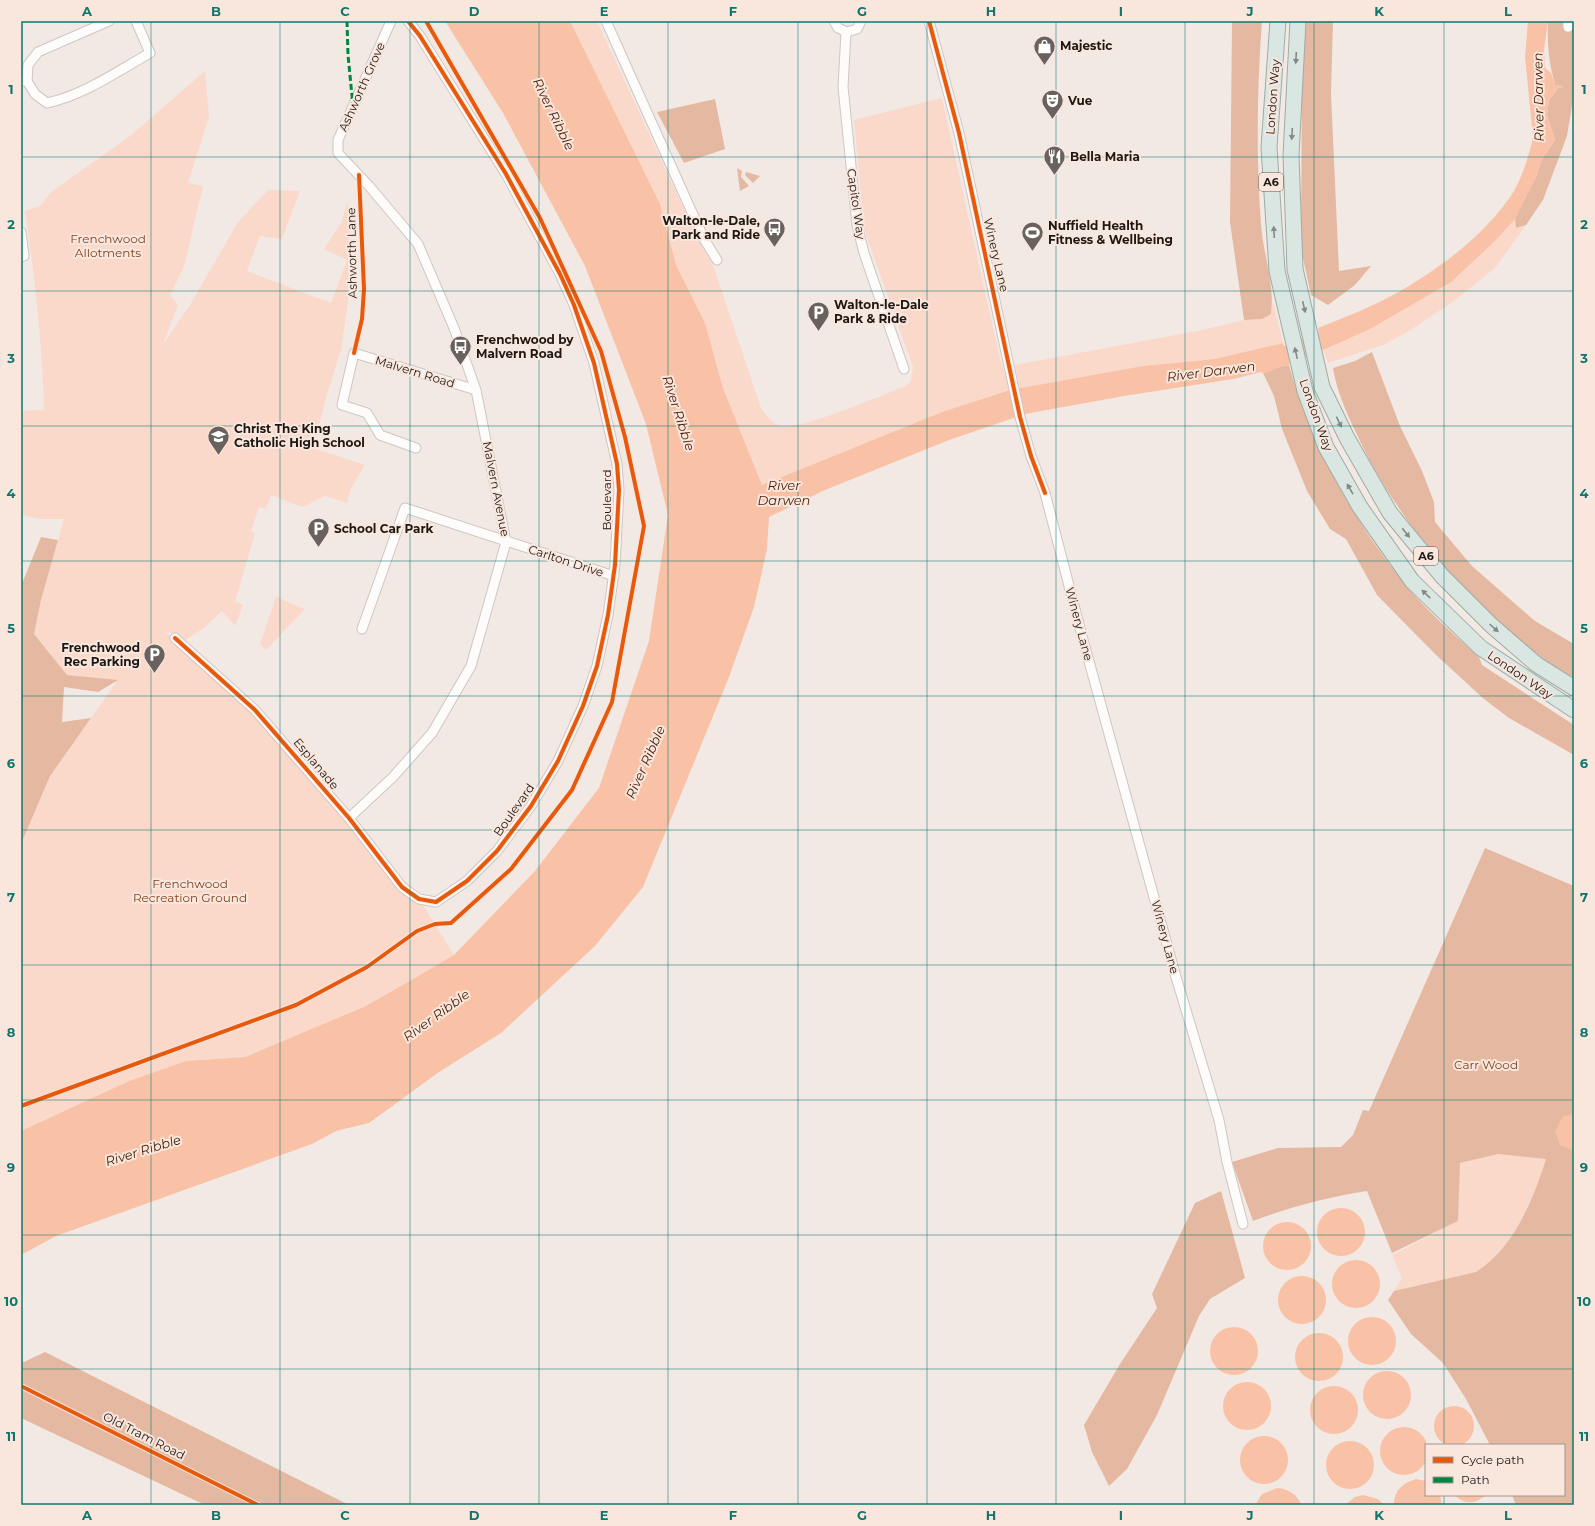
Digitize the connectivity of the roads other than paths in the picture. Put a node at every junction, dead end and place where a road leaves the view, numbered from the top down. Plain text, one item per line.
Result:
1 (109, 21) edge
2 (136, 21) edge
3 (390, 21) edge
4 (408, 21) edge
5 (606, 21) edge
6 (834, 21) edge
7 (861, 21) edge
8 (929, 21) edge
9 (1278, 21) edge
10 (1298, 21) edge
11 (846, 32) junction
12 (24, 81) edge
13 (338, 153) joint
14 (21, 232) edge
15 (23, 257) edge
16 (717, 260) dead end
17 (904, 369) dead end
18 (476, 390) junction
19 (416, 448) dead end
20 (506, 542) junction
21 (614, 576) junction
22 (362, 629) dead end
23 (175, 638) dead end
24 (1574, 688) edge
25 (1574, 710) edge
26 (349, 818) junction
27 (436, 902) joint
28 (1243, 1224) dead end

1 - 12 street
2 - 12 street
3 - 13 street, Ashworth Grove
4 - 21 street, Boulevard
5 - 16 street
6 - 11 street
7 - 11 street
8 - 28 street, Winery Lane
25 -> 9 highway, London Way / A6
10 -> 24 highway, London Way / A6
11 - 17 street, Capitol Way
13 - 18 street, Malvern Avenue
14 - 15 street
18 - 19 street, Malvern Road
18 - 20 street, Malvern Avenue
20 - 21 street, Carlton Drive
20 - 22 street, Carlton Drive
20 - 26 street, Malvern Avenue
21 - 27 street, Boulevard
23 - 26 street, Esplanade
26 - 27 street, Esplanade

